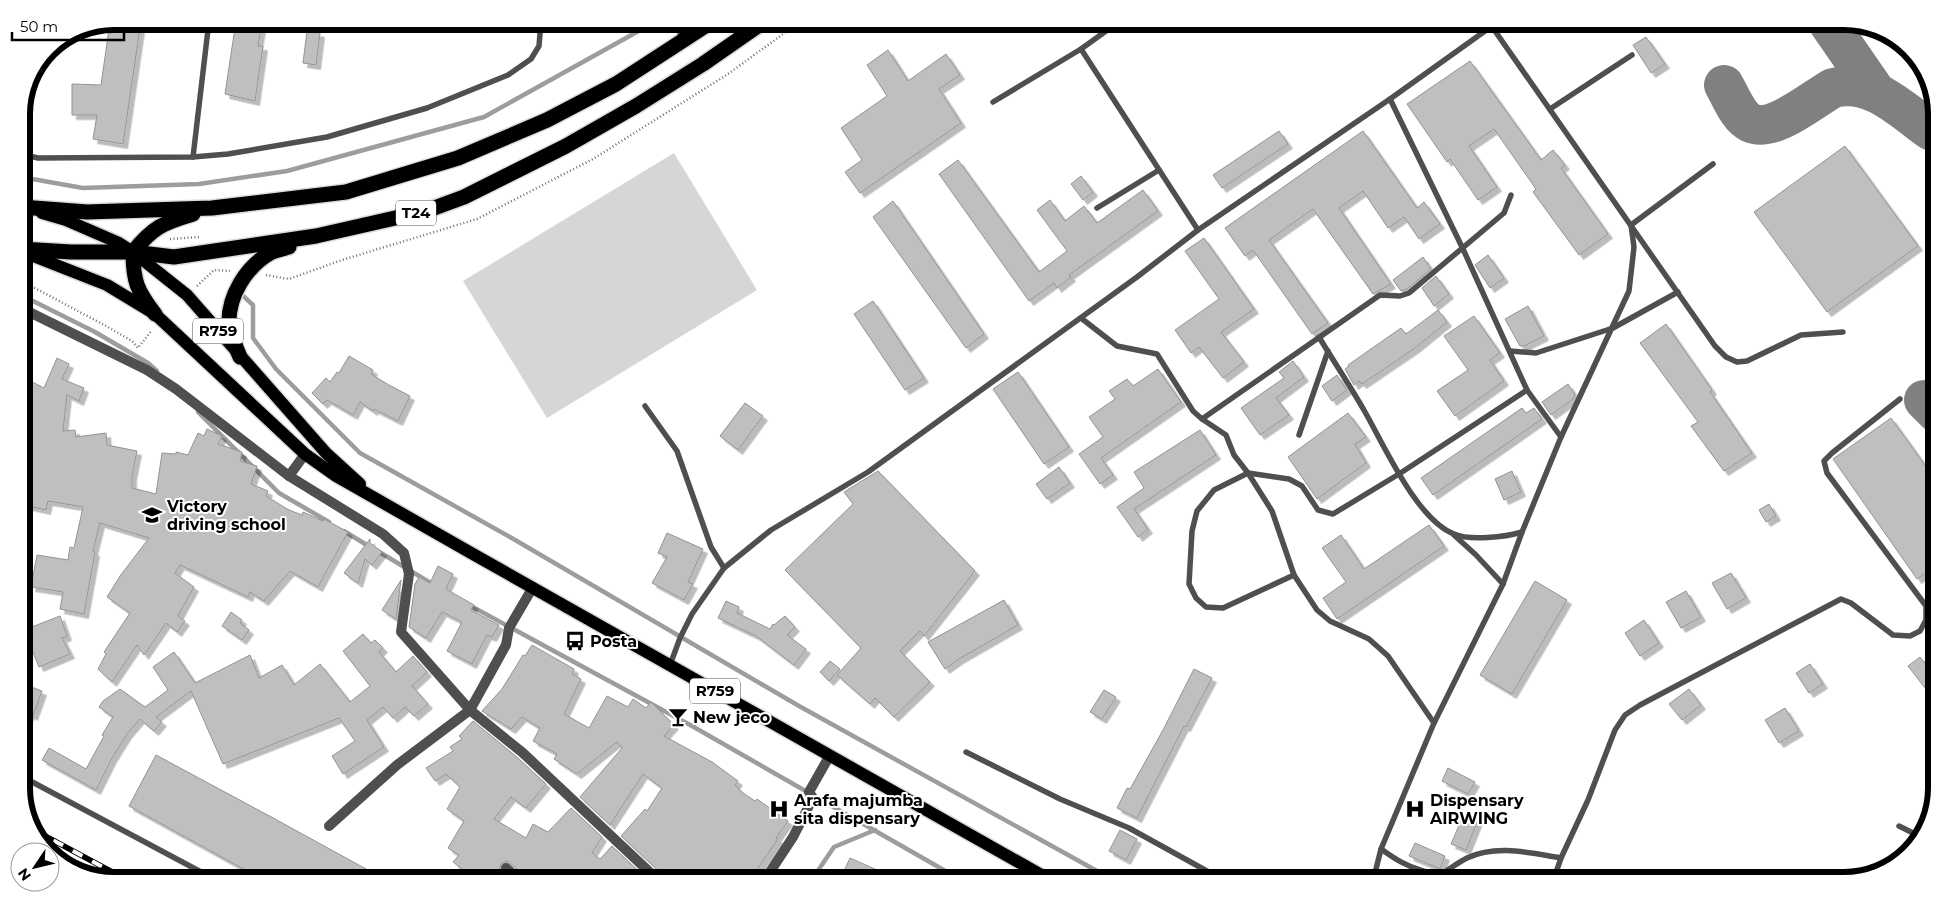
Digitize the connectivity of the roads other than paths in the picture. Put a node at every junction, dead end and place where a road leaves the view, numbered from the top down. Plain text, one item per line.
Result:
1 (208, 30) edge
2 (540, 30) edge
3 (680, 30) edge
4 (700, 30) edge
5 (752, 30) edge
6 (1107, 30) edge
7 (1482, 30) edge
8 (1494, 30) edge
9 (683, 42) junction
10 (1081, 49) junction
11 (1632, 55) dead end
12 (1390, 99) junction
13 (993, 102) dead end
14 (1550, 109) junction
15 (30, 156) edge
16 (193, 157) junction
17 (1713, 164) dead end
18 (1159, 170) junction
19 (1511, 196) dead end
20 (30, 208) edge
21 (212, 208) junction
22 (1097, 208) dead end
23 (30, 209) edge
24 (1631, 225) junction
25 (1198, 230) junction
26 (316, 236) junction
27 (1463, 249) junction
28 (30, 250) edge
29 (133, 252) junction
30 (30, 253) edge
31 (1678, 292) junction
32 (30, 312) edge
33 (155, 314) junction
34 (1081, 318) junction
35 (1613, 328) junction
36 (1843, 332) dead end
37 (1320, 337) junction
38 (1328, 351) junction
39 (1510, 351) junction
40 (240, 357) junction
41 (1527, 390) junction
42 (1900, 399) dead end
43 (644, 406) dead end
44 (1202, 419) junction
45 (1298, 435) dead end
46 (1562, 437) junction
47 (305, 454) junction
48 (1248, 472) junction
49 (1399, 474) junction
50 (289, 476) junction
51 (379, 500) junction
52 (1522, 532) junction
53 (1454, 535) junction
54 (724, 568) junction
55 (1294, 575) junction
56 (1503, 584) junction
57 (533, 587) junction
58 (669, 666) junction
59 (470, 710) junction
60 (1434, 723) junction
61 (966, 752) dead end
62 (830, 755) junction
63 (30, 780) edge
64 (328, 826) dead end
65 (1899, 826) dead end
66 (1914, 834) edge
67 (1381, 849) junction
68 (1561, 858) junction
69 (506, 868) dead end
70 (201, 872) edge
71 (511, 872) edge
72 (649, 872) edge
73 (770, 872) edge
74 (1036, 872) edge
75 (1209, 872) edge
76 (1375, 872) edge
77 (1444, 872) joint
78 (1556, 872) edge

1 - 16 lane
2 - 16 lane
3 - 9 lane
4 - 9 highway, T24
5 - 26 highway, T24
6 - 10 lane
7 - 12 lane
8 - 14 lane
9 - 21 highway, T24
10 - 13 lane
10 - 18 lane
11 - 14 lane
12 - 25 lane
12 - 27 lane
14 - 24 lane
15 - 16 lane
17 - 24 lane
18 - 22 lane
18 - 25 lane
19 - 27 lane
20 - 21 highway, T24
21 - 29 highway
23 - 29 main road, R759
24 - 31 lane
24 - 35 lane
25 - 34 lane
26 - 29 highway, T24
26 - 40 highway
27 - 37 lane
27 - 39 lane
28 - 29 highway, T24
29 - 33 highway
29 - 40 main road, R759
30 - 33 main road, R759
31 - 35 lane
31 - 36 lane
32 - 50 street
33 - 47 main road, R759
34 - 44 lane
34 - 54 lane
35 - 39 lane
35 - 46 lane
37 - 38 lane
37 - 44 lane
38 - 45 lane
38 - 49 lane
39 - 41 lane
40 - 51 main road, R759
41 - 46 lane
41 - 49 lane
42 - 68 lane
43 - 54 lane
44 - 48 lane
46 - 52 lane
47 - 50 street
47 - 51 main road, R759
48 - 49 lane
48 - 55 lane
48 - 55 lane
49 - 53 lane
50 - 59 street
51 - 57 main road, R759
52 - 53 lane
52 - 56 lane
53 - 56 lane
54 - 58 lane
55 - 60 lane
56 - 60 lane
57 - 58 main road, R759
57 - 59 street
58 - 62 main road, R759
59 - 64 street
59 - 72 street
60 - 67 lane
61 - 75 lane
62 - 73 street
62 - 74 main road, R759
63 - 70 lane
65 - 66 lane
67 - 76 lane
67 - 77 lane
68 - 77 lane
68 - 78 lane
69 - 71 street

